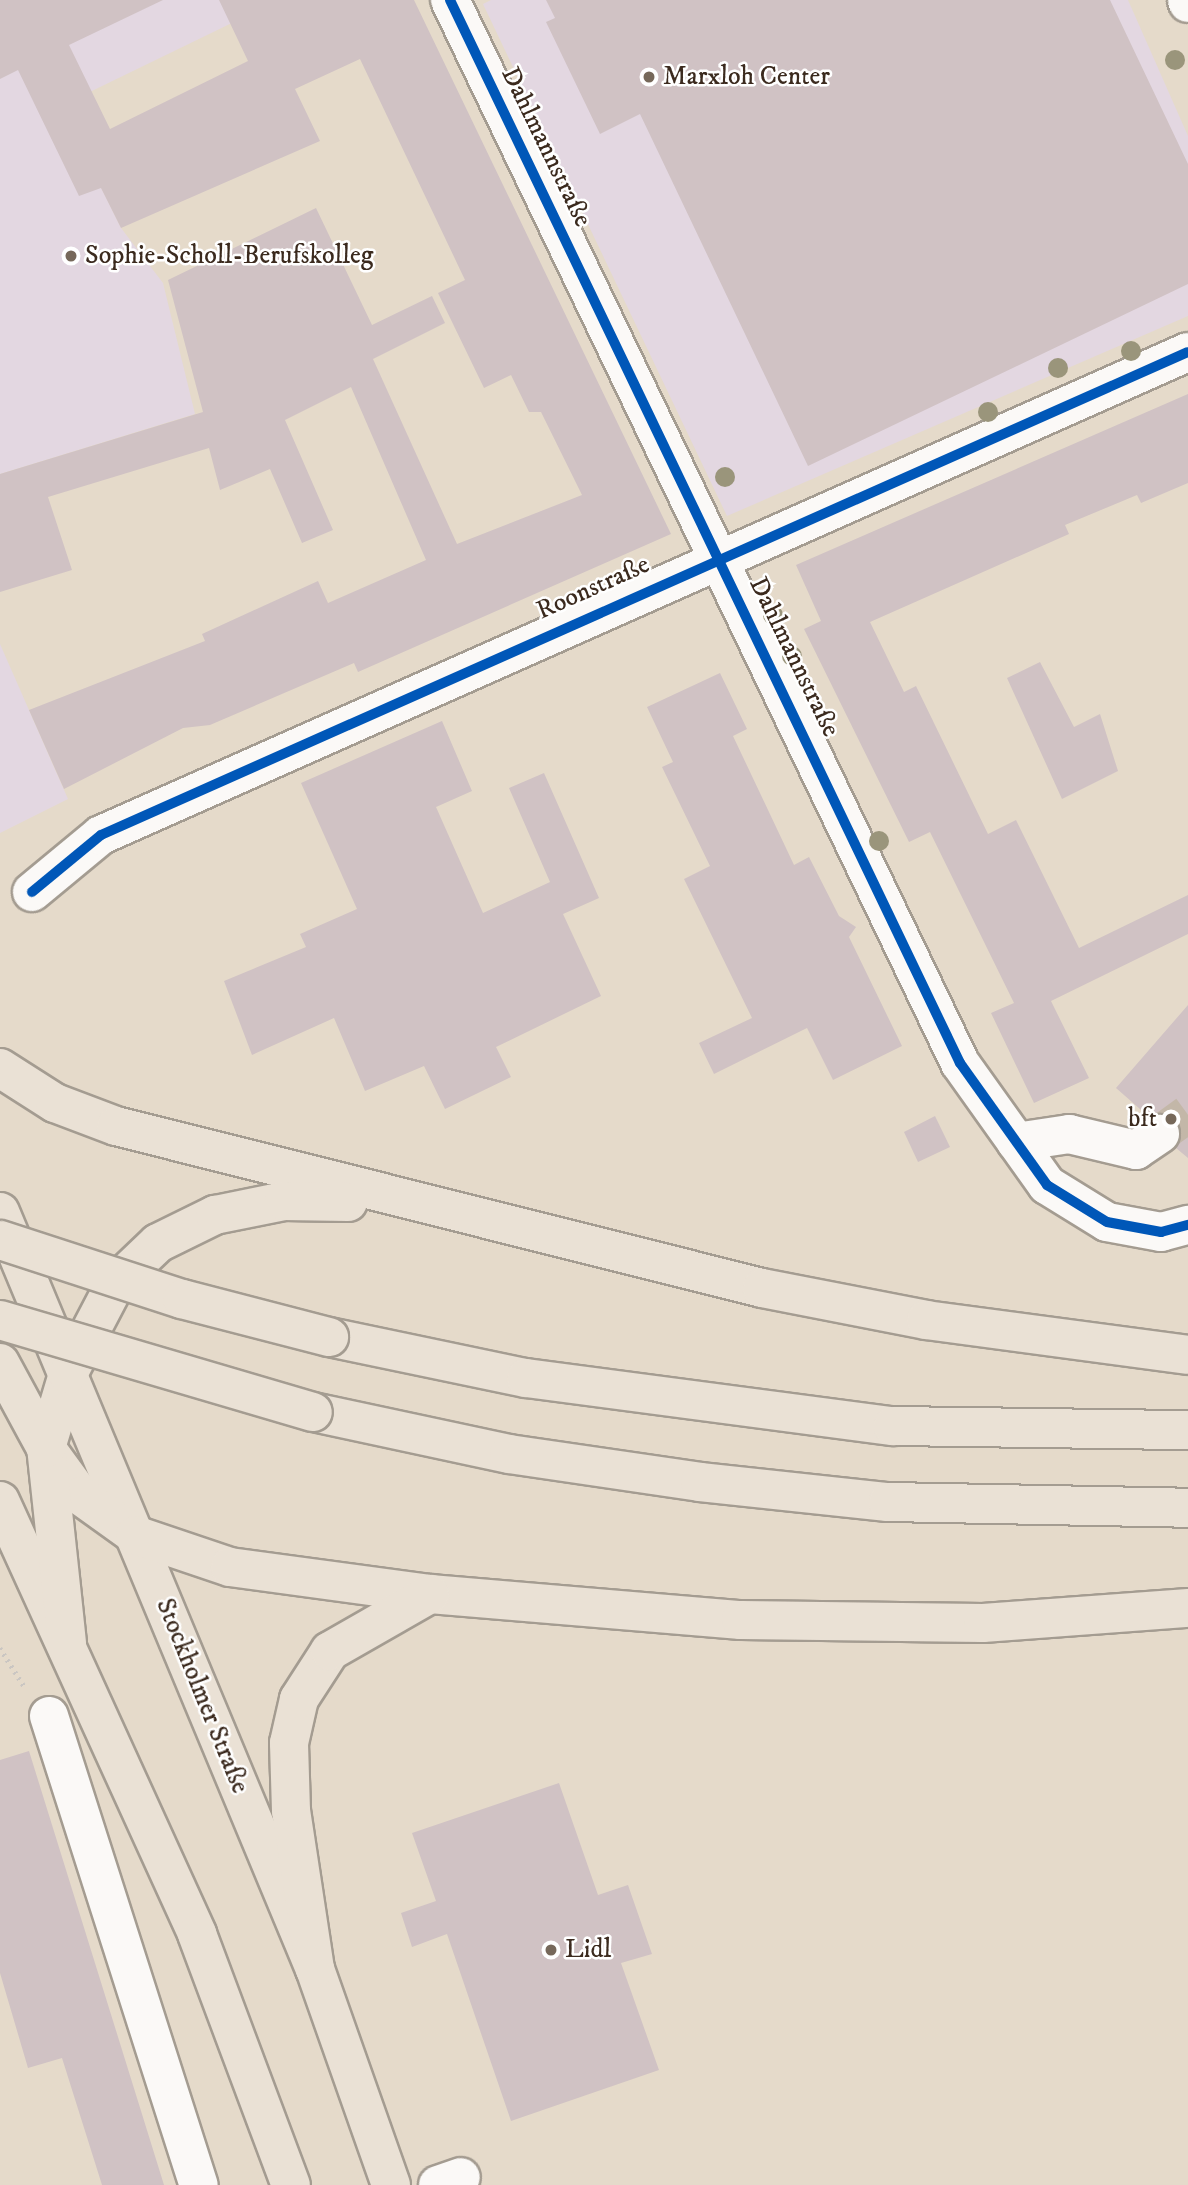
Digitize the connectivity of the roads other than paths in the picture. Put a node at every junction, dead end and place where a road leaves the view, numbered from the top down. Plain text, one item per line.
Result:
1 (450, 0) edge
2 (1188, 352) edge
3 (719, 556) junction
4 (32, 892) dead end
5 (0, 1068) edge
6 (1160, 1134) tunnel mouth
7 (1016, 1142) junction
8 (421, 1204) junction
9 (0, 1212) edge
10 (1188, 1225) edge
11 (0, 1240) edge
12 (0, 1320) edge
13 (1188, 1355) edge
14 (0, 1363) edge
15 (68, 1374) junction
16 (1188, 1430) edge
17 (46, 1448) junction
18 (0, 1501) edge
19 (1188, 1508) edge
20 (135, 1535) junction
21 (430, 1594) junction
22 (1188, 1608) edge
23 (67, 1643) junction
24 (49, 1716) dead end
25 (315, 1969) junction
26 (295, 2181) edge
27 (199, 2185) edge
28 (391, 2185) edge

1 - 3 street, Dahlmannstraße
2 - 3 street, Roonstraße
3 - 4 street, Roonstraße
3 - 7 street, Dahlmannstraße
5 - 8 main road
6 - 7 street
7 - 10 street, Dahlmannstraße
8 - 13 main road
8 - 15 main road
9 - 15 main road, Stockholmer Straße
11 - 16 main road, bridge
12 - 19 main road, bridge
14 - 17 main road
15 - 17 main road
15 - 20 main road, Stockholmer Straße
17 - 20 main road
17 - 23 main road
18 - 23 main road
20 - 21 main road
20 - 25 main road, Stockholmer Straße
21 - 22 main road
21 - 25 main road
23 - 26 main road
24 - 27 street
25 - 28 main road, Stockholmer Straße

